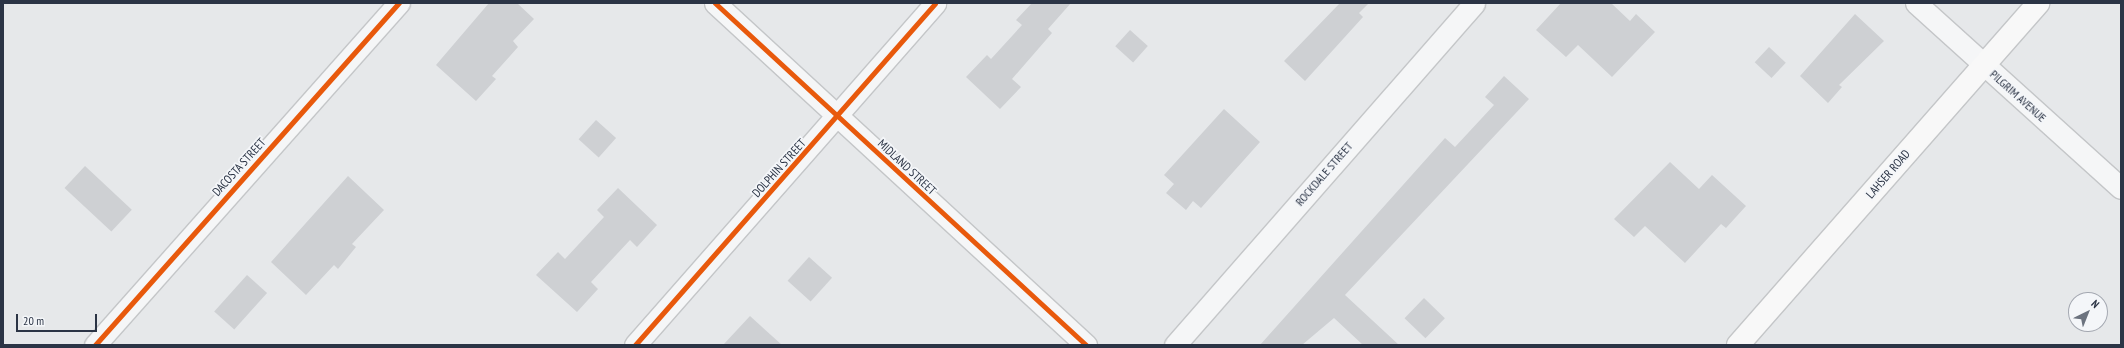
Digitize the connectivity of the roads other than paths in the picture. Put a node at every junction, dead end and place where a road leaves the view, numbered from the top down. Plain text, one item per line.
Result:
1 (399, 3) edge
2 (715, 3) edge
3 (935, 3) edge
4 (1474, 3) edge
5 (1916, 3) edge
6 (2038, 3) edge
7 (1983, 65) junction
8 (837, 117) junction
9 (2121, 188) edge
10 (95, 345) edge
11 (635, 345) edge
12 (1086, 345) edge
13 (1175, 345) edge
14 (1738, 345) edge

1 - 10 street, DACOSTA STREET
2 - 8 street, MIDLAND STREET
3 - 8 street, DOLPHIN STREET
4 - 13 street, ROCKDALE STREET
5 - 7 street, PILGRIM AVENUE
6 - 7 main road, LAHSER ROAD
7 - 9 street, PILGRIM AVENUE
7 - 14 main road, LAHSER ROAD
8 - 11 street, DOLPHIN STREET
8 - 12 street, MIDLAND STREET

